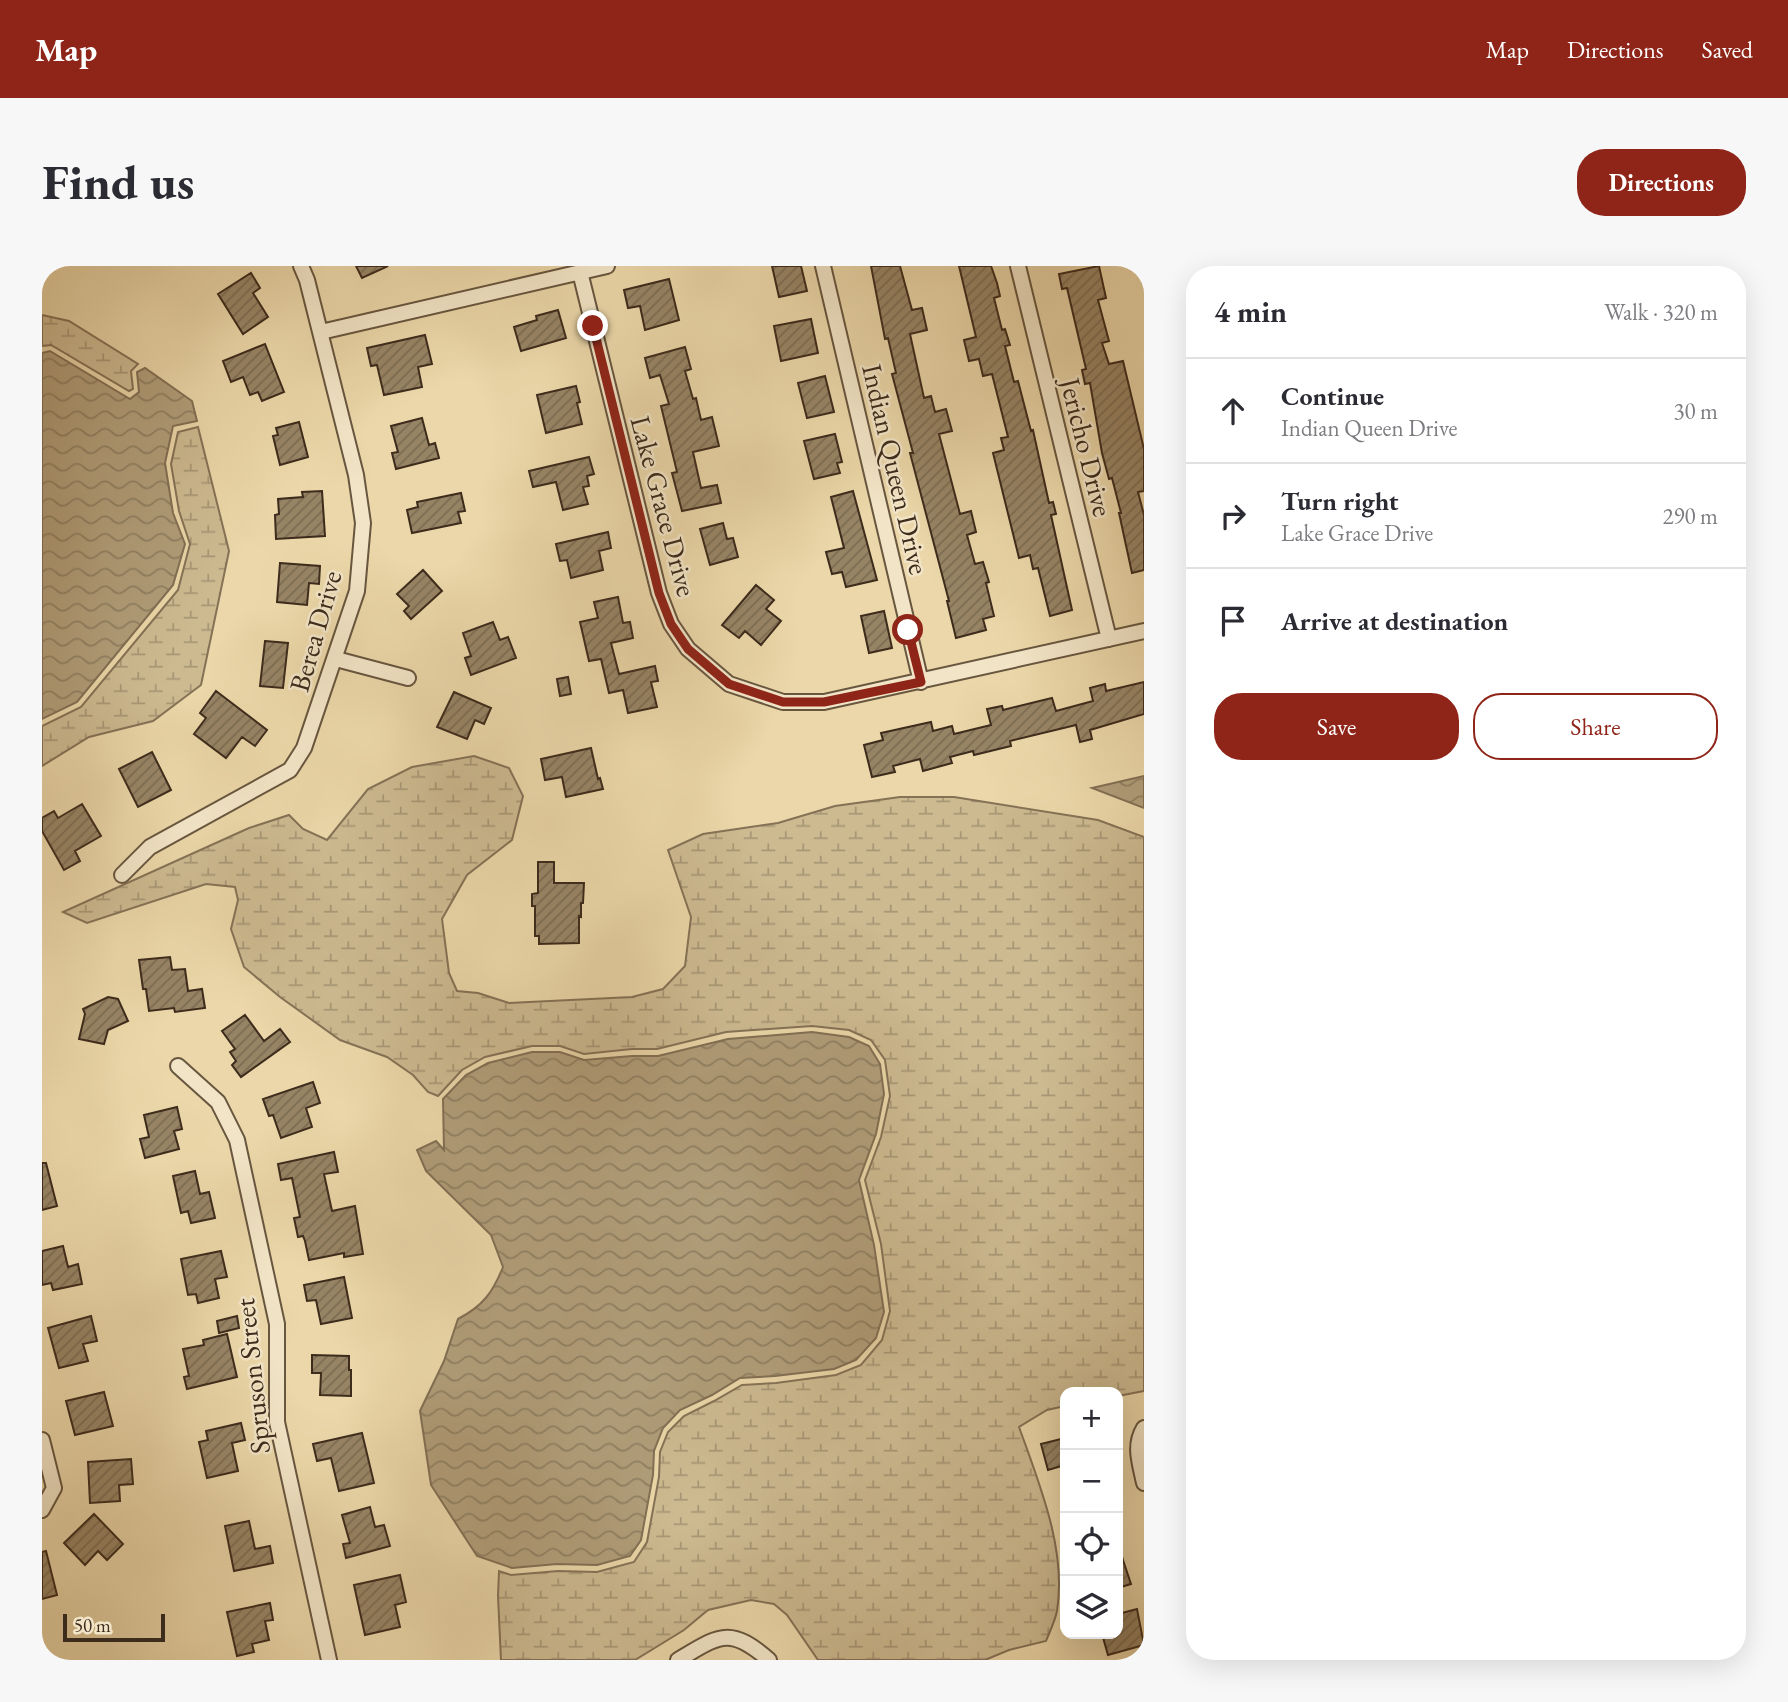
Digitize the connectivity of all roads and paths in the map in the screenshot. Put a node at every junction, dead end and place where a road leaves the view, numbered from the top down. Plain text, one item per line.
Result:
1 (301, 266) edge
2 (607, 266) edge
3 (823, 266) edge
4 (1018, 266) edge
5 (580, 272) junction
6 (321, 332) junction
7 (1144, 631) edge
8 (1109, 639) junction
9 (336, 659) junction
10 (408, 678) dead end
11 (921, 682) junction
12 (121, 875) dead end
13 (178, 1066) dead end
14 (1144, 1428) edge
15 (42, 1440) edge
16 (1144, 1483) edge
17 (42, 1510) edge
18 (329, 1660) edge
19 (678, 1660) edge
20 (769, 1660) edge

1 - 6 street, Berea Drive
2 - 5 street
3 - 11 street, Indian Queen Drive
4 - 8 street, Jericho Drive
5 - 6 street
5 - 11 street, Lake Grace Drive
6 - 9 street, Berea Drive
7 - 8 street, Lake Grace Drive
8 - 11 street, Lake Grace Drive
9 - 10 street
9 - 12 street, Berea Drive
13 - 18 street, Spruson Street
14 - 16 street
15 - 17 street
19 - 20 street

